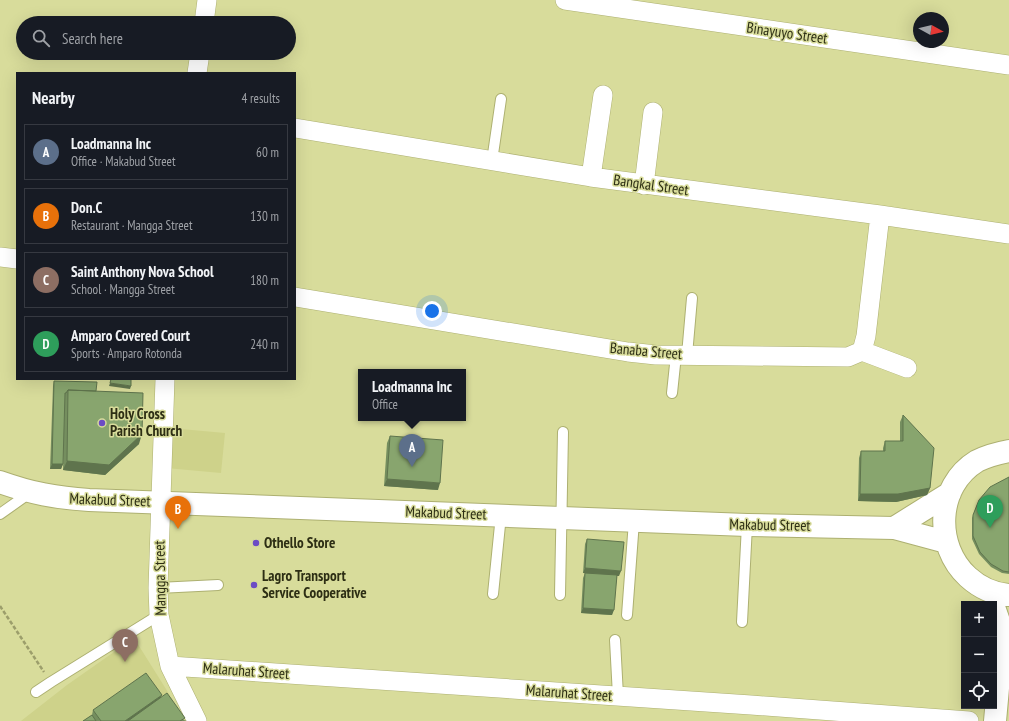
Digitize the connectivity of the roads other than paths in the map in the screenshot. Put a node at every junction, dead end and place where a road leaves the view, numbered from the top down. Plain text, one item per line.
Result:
1 (207, 0) edge
2 (565, 0) edge
3 (205, 16) edge
4 (199, 60) edge
5 (1009, 65) edge
6 (197, 72) edge
7 (603, 95) dead end
8 (501, 99) dead end
9 (653, 112) dead end
10 (296, 128) edge
11 (492, 161) junction
12 (591, 177) junction
13 (644, 185) junction
14 (880, 215) junction
15 (1009, 234) edge
16 (0, 257) edge
17 (16, 259) edge
18 (296, 297) edge
19 (692, 298) dead end
20 (862, 351) junction
21 (681, 355) junction
22 (907, 368) dead end
23 (165, 380) edge
24 (672, 393) dead end
25 (563, 432) dead end
26 (1009, 433) edge
27 (1002, 452) edge
28 (0, 482) edge
29 (31, 492) junction
30 (950, 493) junction
31 (161, 502) junction
32 (0, 514) edge
33 (501, 515) junction
34 (561, 518) junction
35 (634, 521) junction
36 (747, 525) junction
37 (894, 528) junction
38 (946, 542) junction
39 (218, 585) dead end
40 (158, 588) junction
41 (493, 594) dead end
42 (560, 595) dead end
43 (1009, 595) edge
44 (992, 601) edge
45 (997, 611) edge
46 (159, 615) junction
47 (627, 615) dead end
48 (742, 622) dead end
49 (1006, 628) edge
50 (616, 640) dead end
51 (170, 666) junction
52 (36, 692) dead end
53 (618, 696) junction
54 (197, 721) edge
55 (969, 721) edge
56 (995, 721) edge

1 - 3 street
2 - 5 street, Binayuyo Street
4 - 6 street
7 - 12 street
8 - 11 lane
9 - 13 street
10 - 11 street, Bangkal Street
11 - 12 street, Bangkal Street
12 - 13 street, Bangkal Street
13 - 14 street, Bangkal Street
14 - 15 street, Bangkal Street
14 - 20 street
16 - 17 street
18 - 21 street, Banaba Street
19 - 21 lane
20 - 21 street, Banaba Street
20 - 22 street
21 - 24 lane
23 - 31 street, Mangga Street
25 - 34 lane
26 - 27 street
27 - 30 street
28 - 29 street, Makabud Street
29 - 31 street, Makabud Street
29 - 32 lane
30 - 37 street
30 - 38 street
31 - 33 street, Makabud Street
31 - 40 street, Mangga Street
33 - 34 street, Makabud Street
33 - 41 lane
34 - 35 street, Makabud Street
34 - 42 lane
35 - 36 street, Makabud Street
35 - 47 lane
36 - 37 street, Makabud Street
36 - 48 lane
37 - 38 street, Makabud Street
38 - 44 street
39 - 40 lane
40 - 46 street, Mangga Street
43 - 44 street
45 - 49 street
46 - 51 street, Mangga Street
46 - 52 lane
49 - 56 street
50 - 53 lane
51 - 53 street, Malaruhat Street
51 - 54 street, Mangga Street
53 - 55 street, Malaruhat Street

